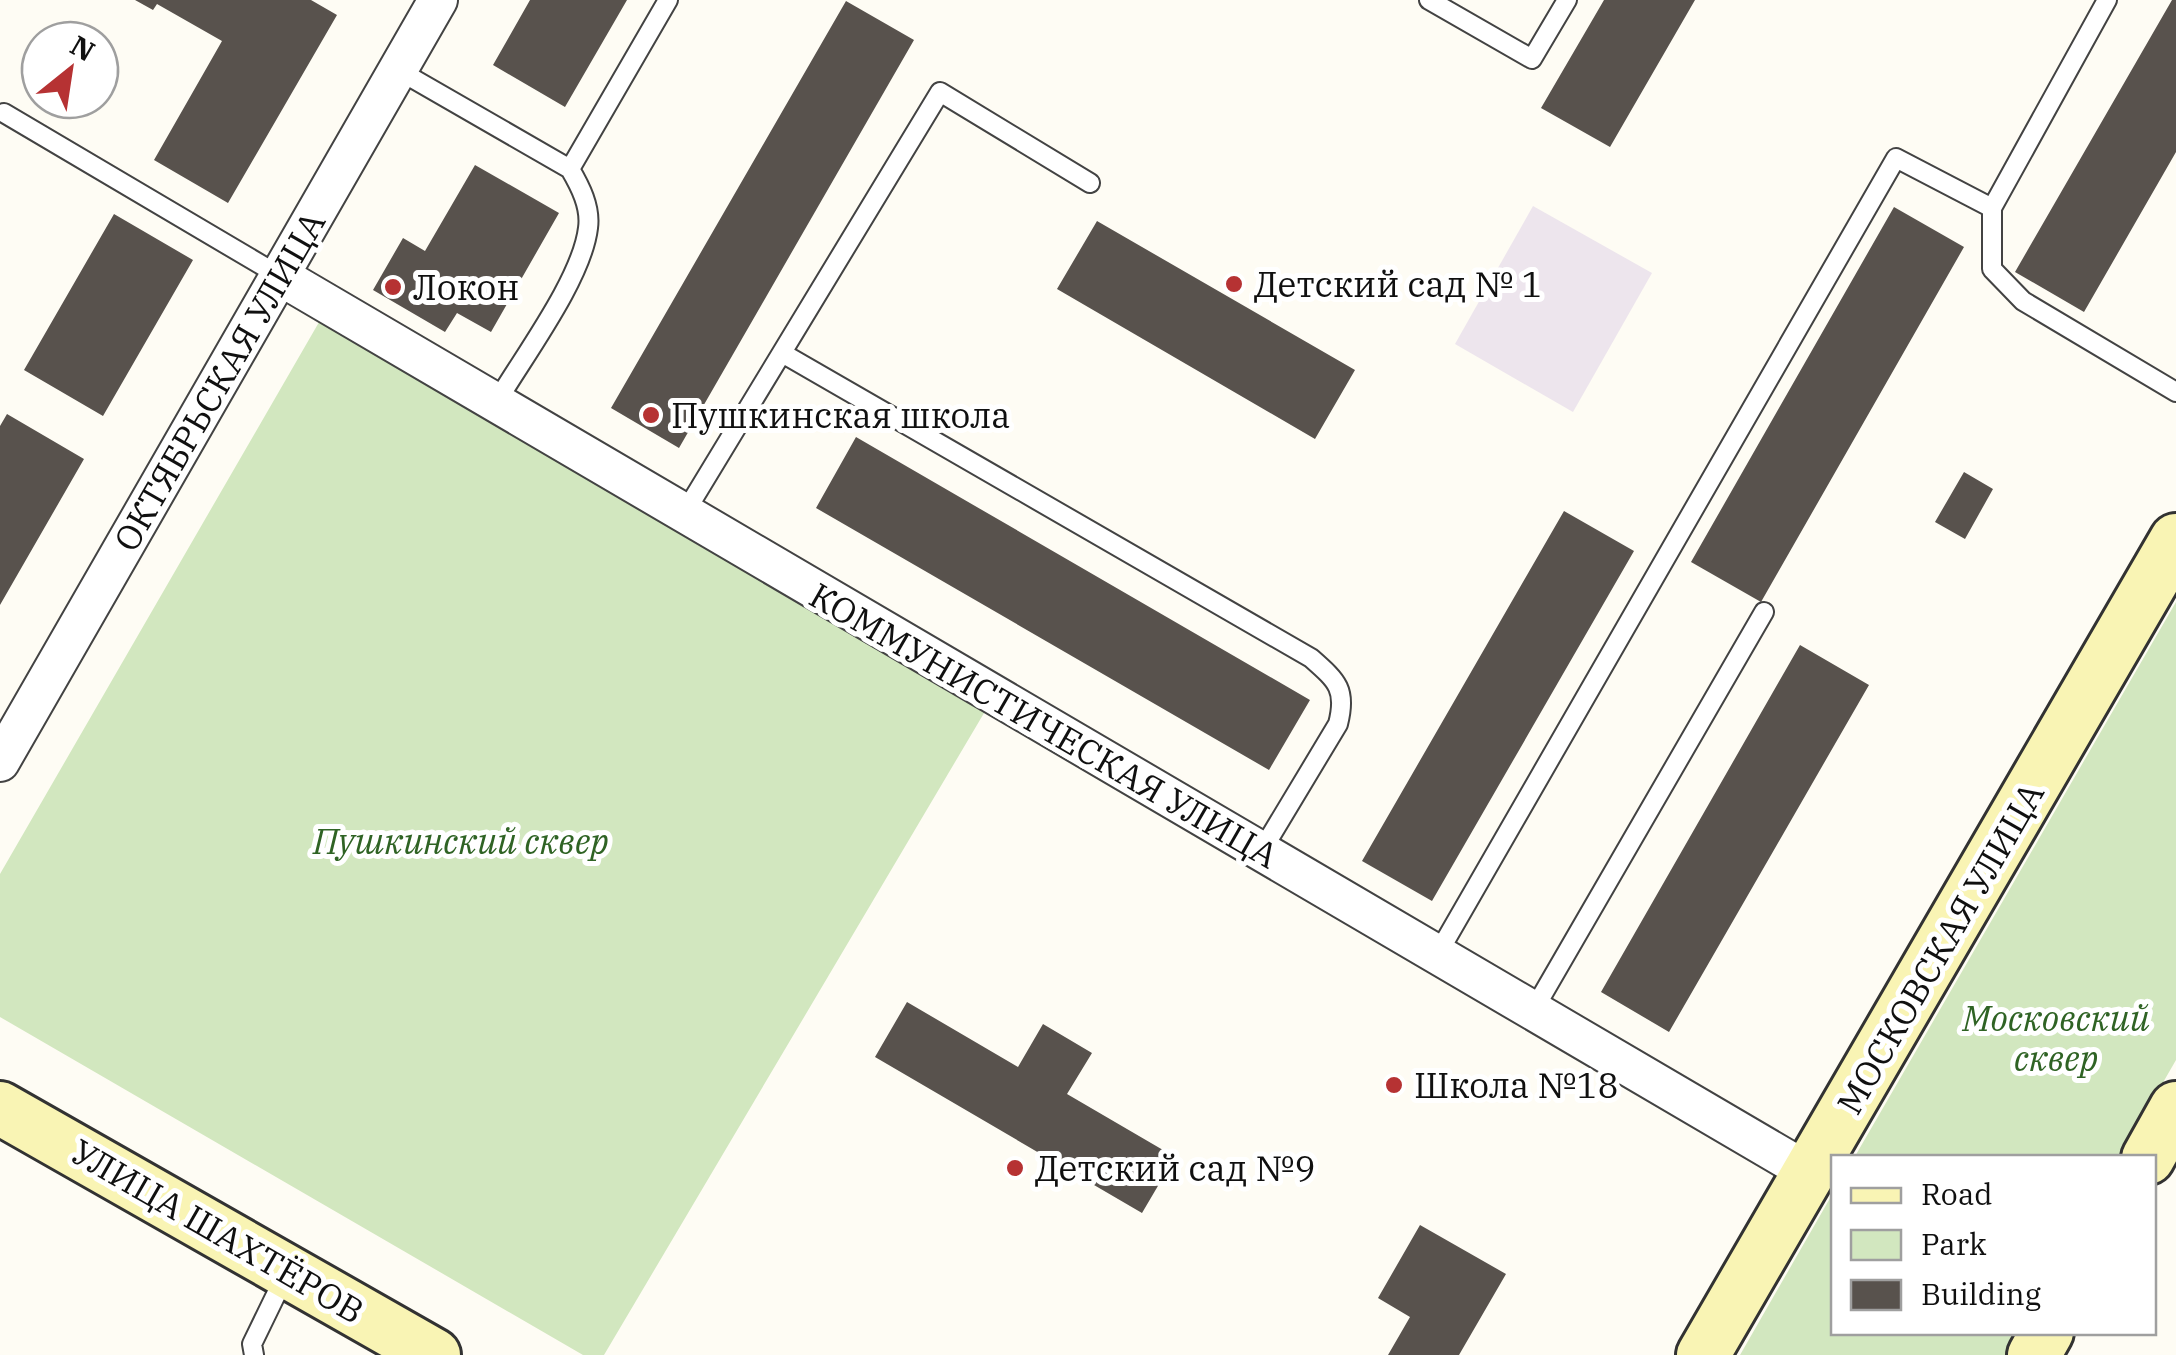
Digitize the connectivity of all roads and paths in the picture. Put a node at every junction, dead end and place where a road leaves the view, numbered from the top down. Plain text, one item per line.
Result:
1 (438, 0) edge
2 (668, 0) edge
3 (1430, 0) edge
4 (1567, 0) edge
5 (2106, 0) edge
6 (398, 70) junction
7 (4, 113) dead end
8 (570, 168) junction
9 (1090, 183) dead end
10 (1992, 208) junction
11 (280, 276) junction
12 (782, 352) junction
13 (2176, 392) edge
14 (496, 403) junction
15 (684, 514) junction
16 (2176, 540) edge
17 (1764, 612) dead end
18 (0, 762) edge
19 (1262, 852) junction
20 (1437, 955) junction
21 (1533, 1012) junction
22 (0, 1108) edge
23 (2176, 1108) edge
24 (2150, 1155) edge
25 (1810, 1173) junction
26 (288, 1270) junction
27 (254, 1355) edge
28 (434, 1355) edge
29 (1703, 1355) edge

1 - 6 street, ОКТЯБРЬСКАЯ УЛИЦА
2 - 8 lane
3 - 4 lane
5 - 10 lane
6 - 8 lane
6 - 11 street, ОКТЯБРЬСКАЯ УЛИЦА
7 - 11 lane
8 - 14 lane
9 - 12 lane
10 - 13 lane
10 - 20 lane
11 - 14 street, КОММУНИСТИЧЕСКАЯ УЛИЦА
11 - 18 street, ОКТЯБРЬСКАЯ УЛИЦА
12 - 15 lane
12 - 19 lane
14 - 15 street, КОММУНИСТИЧЕСКАЯ УЛИЦА
15 - 19 street, КОММУНИСТИЧЕСКАЯ УЛИЦА
16 - 25 main road, МОСКОВСКАЯ УЛИЦА
17 - 21 lane
19 - 20 street, КОММУНИСТИЧЕСКАЯ УЛИЦА
20 - 21 street, КОММУНИСТИЧЕСКАЯ УЛИЦА
21 - 25 street, КОММУНИСТИЧЕСКАЯ УЛИЦА
22 - 26 main road, УЛИЦА ШАХТЁРОВ
23 - 24 main road
25 - 29 main road, МОСКОВСКАЯ УЛИЦА
26 - 27 lane
26 - 28 main road, УЛИЦА ШАХТЁРОВ

